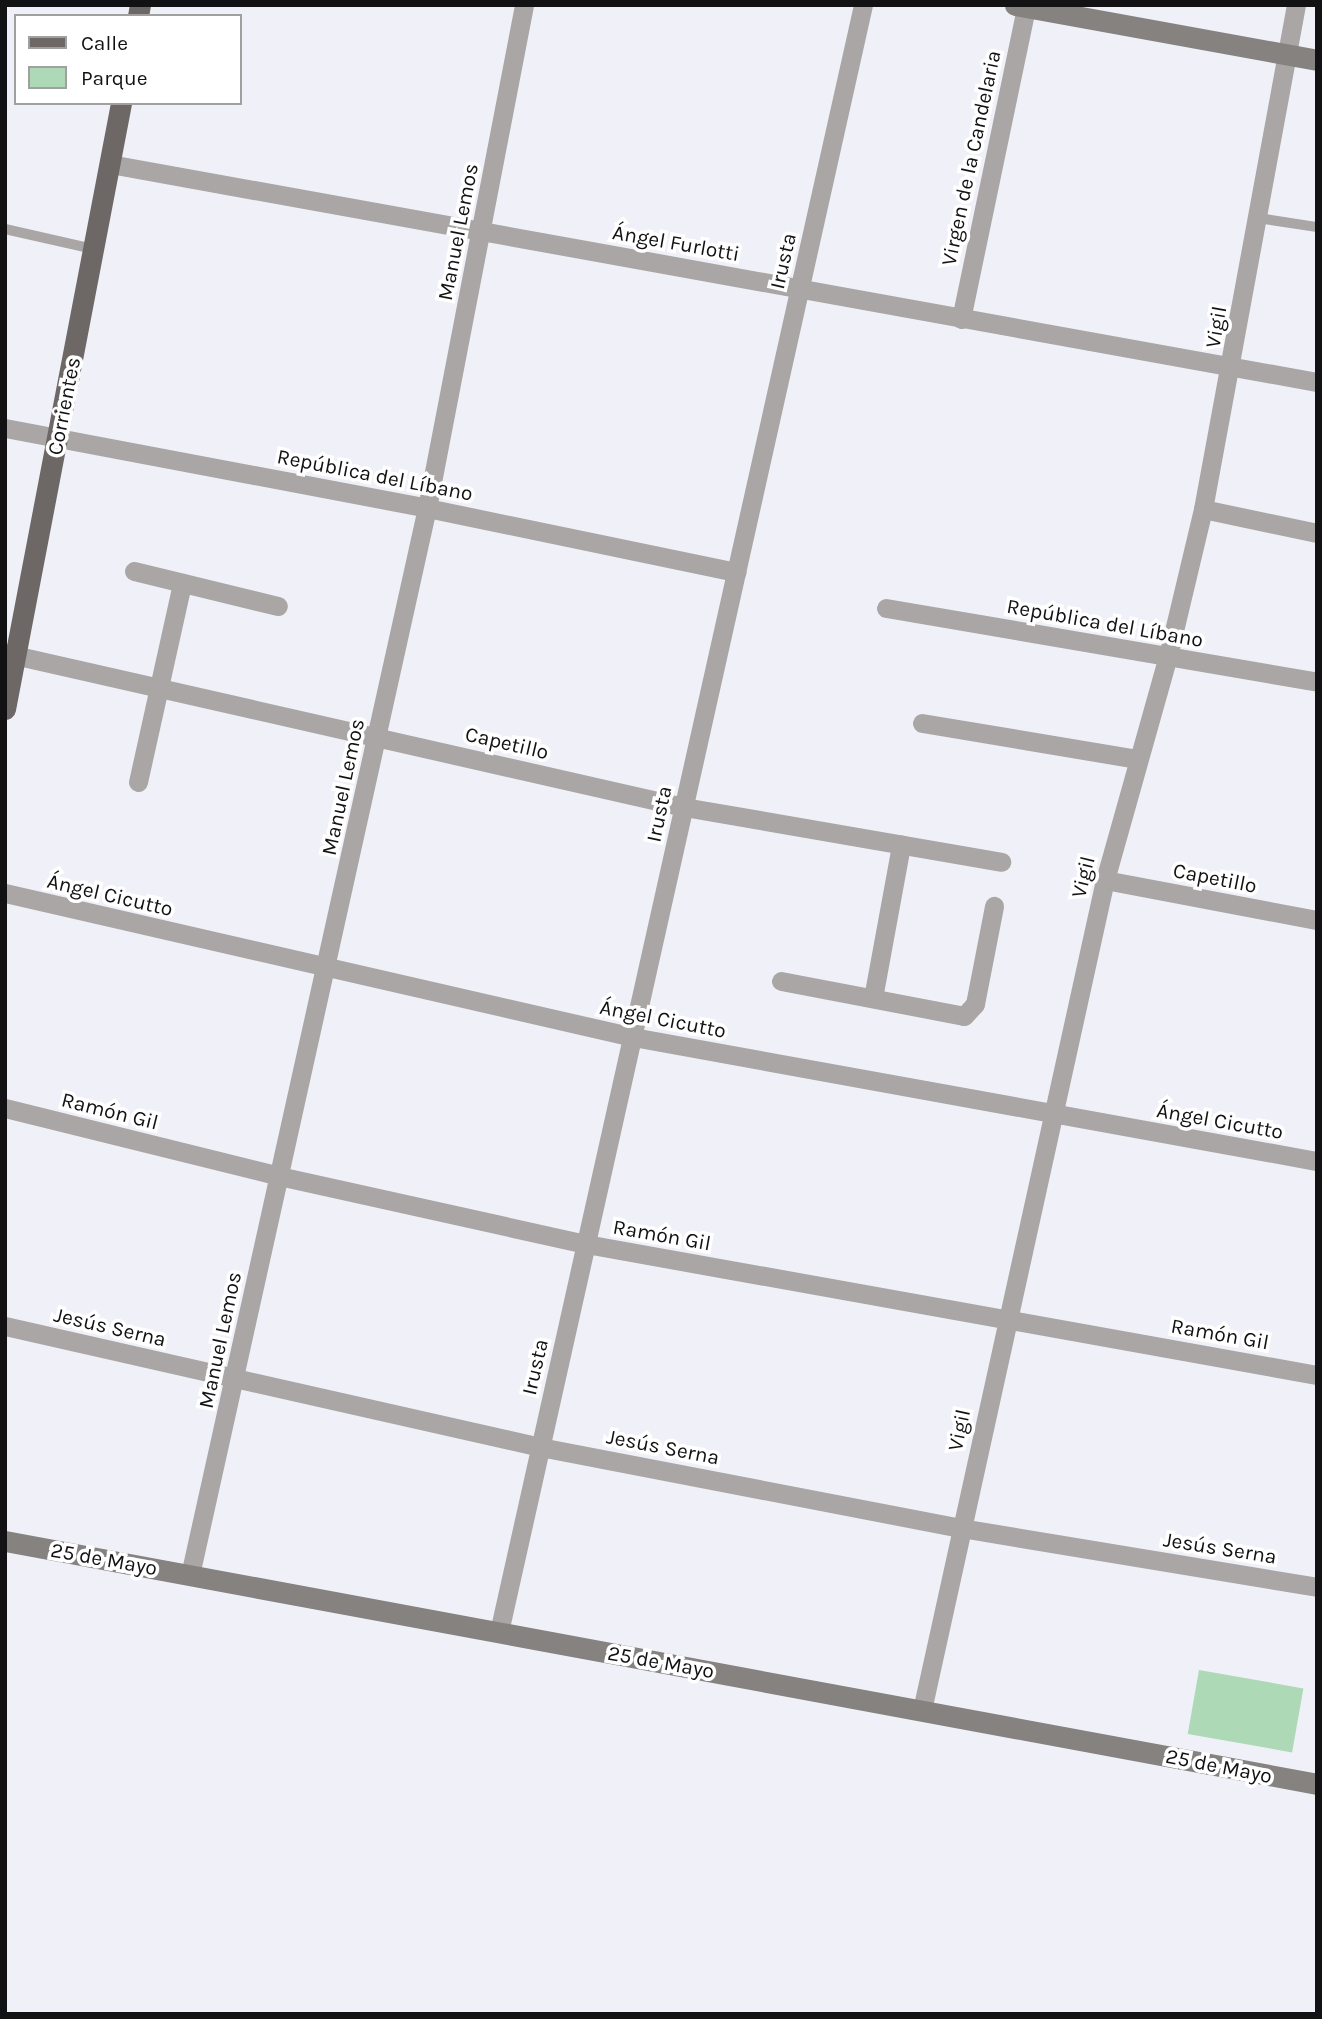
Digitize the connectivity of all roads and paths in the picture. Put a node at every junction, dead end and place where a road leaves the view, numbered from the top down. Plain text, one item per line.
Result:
1 (524, 5) edge
2 (863, 5) edge
3 (1296, 5) edge
4 (1021, 6) edge
5 (1287, 55) junction
6 (1317, 60) edge
7 (121, 105) edge
8 (110, 164) junction
9 (1258, 218) junction
10 (1317, 227) edge
11 (5, 229) edge
12 (482, 231) junction
13 (93, 249) junction
14 (800, 288) junction
15 (961, 318) junction
16 (1232, 367) junction
17 (1317, 382) edge
18 (5, 428) edge
19 (58, 438) junction
20 (427, 508) junction
21 (1203, 509) junction
22 (1317, 534) edge
23 (134, 571) dead end
24 (736, 572) junction
25 (182, 583) junction
26 (278, 606) dead end
27 (886, 608) dead end
28 (11, 654) edge
29 (1168, 656) junction
30 (1317, 682) edge
31 (160, 687) junction
32 (5, 709) edge
33 (922, 723) dead end
34 (377, 737) junction
35 (1138, 759) junction
36 (138, 782) dead end
37 (684, 807) junction
38 (901, 845) junction
39 (1001, 862) dead end
40 (1105, 880) junction
41 (5, 893) edge
42 (994, 906) dead end
43 (1317, 920) edge
44 (327, 970) junction
45 (782, 981) dead end
46 (873, 998) junction
47 (633, 1037) junction
48 (5, 1108) edge
49 (1052, 1115) junction
50 (1317, 1161) edge
51 (279, 1176) junction
52 (586, 1244) junction
53 (1006, 1320) junction
54 (5, 1326) edge
55 (1317, 1375) edge
56 (234, 1380) junction
57 (540, 1447) junction
58 (961, 1528) junction
59 (5, 1541) edge
60 (190, 1575) junction
61 (1317, 1587) edge
62 (499, 1632) junction
63 (922, 1710) junction
64 (1317, 1784) edge

1 - 12 street, Manuel Lemos
2 - 14 street, Irusta
3 - 5 street, Vigil
4 - 5 street
4 - 15 street, Virgen de la Candelaria
5 - 6 street
5 - 9 street, Vigil
7 - 8 main road, Corrientes
8 - 12 street, Ángel Furlotti
8 - 13 main road, Corrientes
9 - 10 lane
9 - 16 street, Vigil
11 - 13 lane
12 - 14 street, Ángel Furlotti
12 - 20 street, Manuel Lemos
13 - 19 main road, Corrientes
14 - 15 street, Ángel Furlotti
14 - 24 street, Irusta
15 - 16 street, Ángel Furlotti
16 - 17 street, Ángel Furlotti
16 - 21 street, Vigil
18 - 19 street, República del Líbano
19 - 20 street, República del Líbano
19 - 28 main road, Corrientes
20 - 24 street, República del Líbano
20 - 34 street, Manuel Lemos
21 - 22 street
21 - 29 street, Vigil
23 - 25 street
24 - 37 street, Irusta
25 - 26 street
25 - 31 street
27 - 29 street, República del Líbano
28 - 31 street, Capetillo
28 - 32 main road, Corrientes
29 - 30 street, República del Líbano
29 - 35 street, Vigil
31 - 34 street, Capetillo
31 - 36 street
33 - 35 street
34 - 37 street, Capetillo
34 - 44 street, Manuel Lemos
35 - 40 street, Vigil
37 - 38 street, Capetillo
37 - 47 street, Irusta
38 - 39 street, Capetillo
38 - 46 street
40 - 43 street, Capetillo
40 - 49 street, Vigil
41 - 44 street, Ángel Cicutto
42 - 46 street
44 - 47 street, Ángel Cicutto
44 - 51 street, Manuel Lemos
45 - 46 street
47 - 49 street, Ángel Cicutto
47 - 52 street, Irusta
48 - 51 street, Ramón Gil
49 - 50 street, Ángel Cicutto
49 - 53 street, Vigil
51 - 52 street, Ramón Gil
51 - 56 street, Manuel Lemos
52 - 53 street, Ramón Gil
52 - 57 street, Irusta
53 - 55 street, Ramón Gil
53 - 58 street, Vigil
54 - 56 street, Jesús Serna
56 - 57 street, Jesús Serna
56 - 60 street, Manuel Lemos
57 - 58 street, Jesús Serna
57 - 62 street, Irusta
58 - 61 street, Jesús Serna
58 - 63 street, Vigil
59 - 60 street, 25 de Mayo
60 - 62 street, 25 de Mayo
62 - 63 street, 25 de Mayo
63 - 64 street, 25 de Mayo

